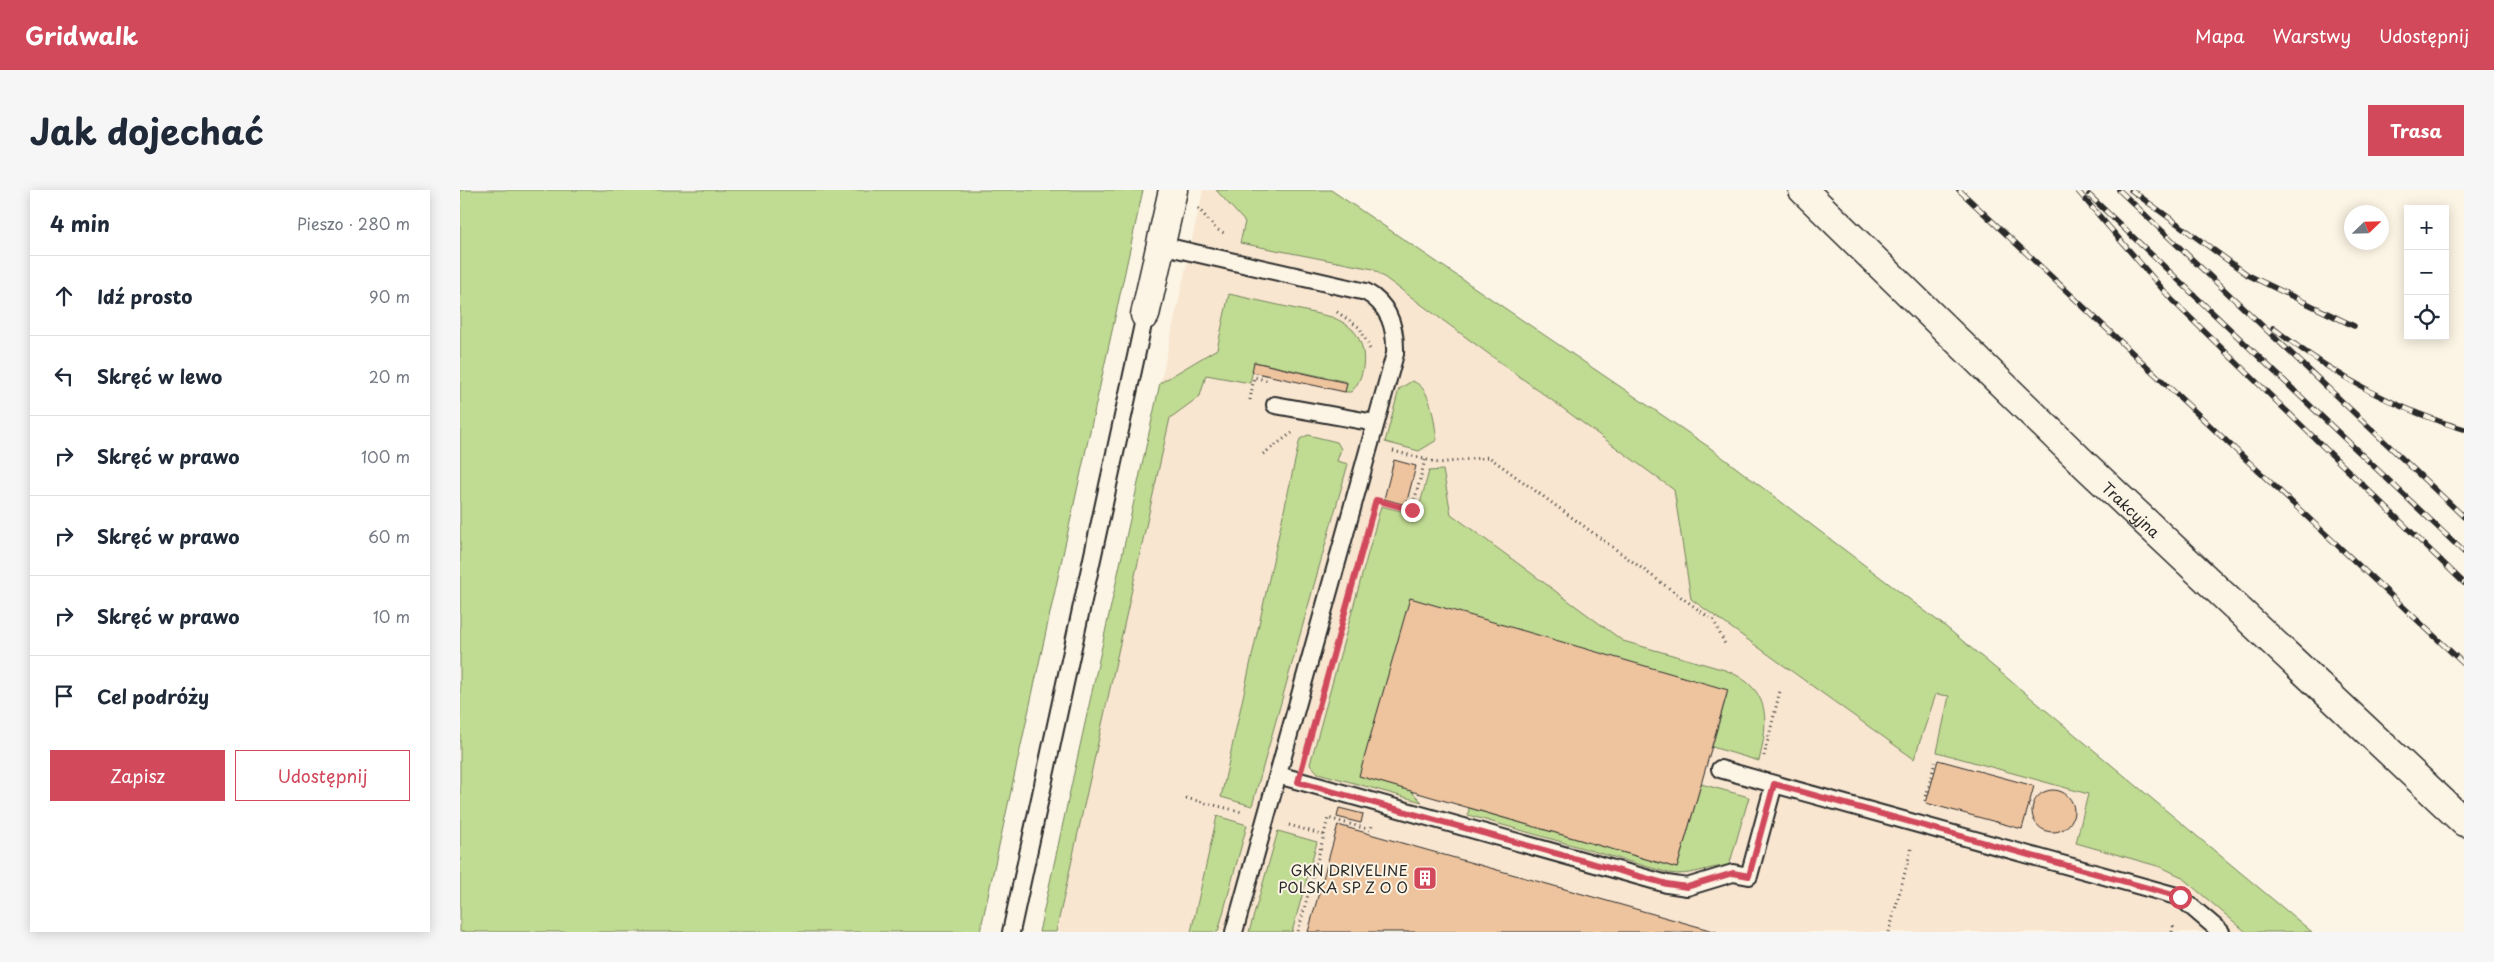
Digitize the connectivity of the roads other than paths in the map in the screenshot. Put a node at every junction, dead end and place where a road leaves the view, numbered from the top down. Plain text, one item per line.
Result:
1 (1173, 190) edge
2 (1803, 190) edge
3 (1160, 245) junction
4 (1145, 316) joint
5 (1275, 405) dead end
6 (1375, 423) junction
7 (1720, 769) dead end
8 (1278, 775) junction
9 (1774, 784) junction
10 (2464, 822) edge
11 (1011, 932) edge
12 (1234, 932) edge
13 (2221, 932) edge

1 - 3 street
2 - 10 street, Trakcyjna
3 - 4 street
3 - 6 lane
4 - 11 lane
5 - 6 lane
6 - 8 lane
7 - 9 lane
8 - 9 lane
8 - 12 lane
9 - 13 lane

